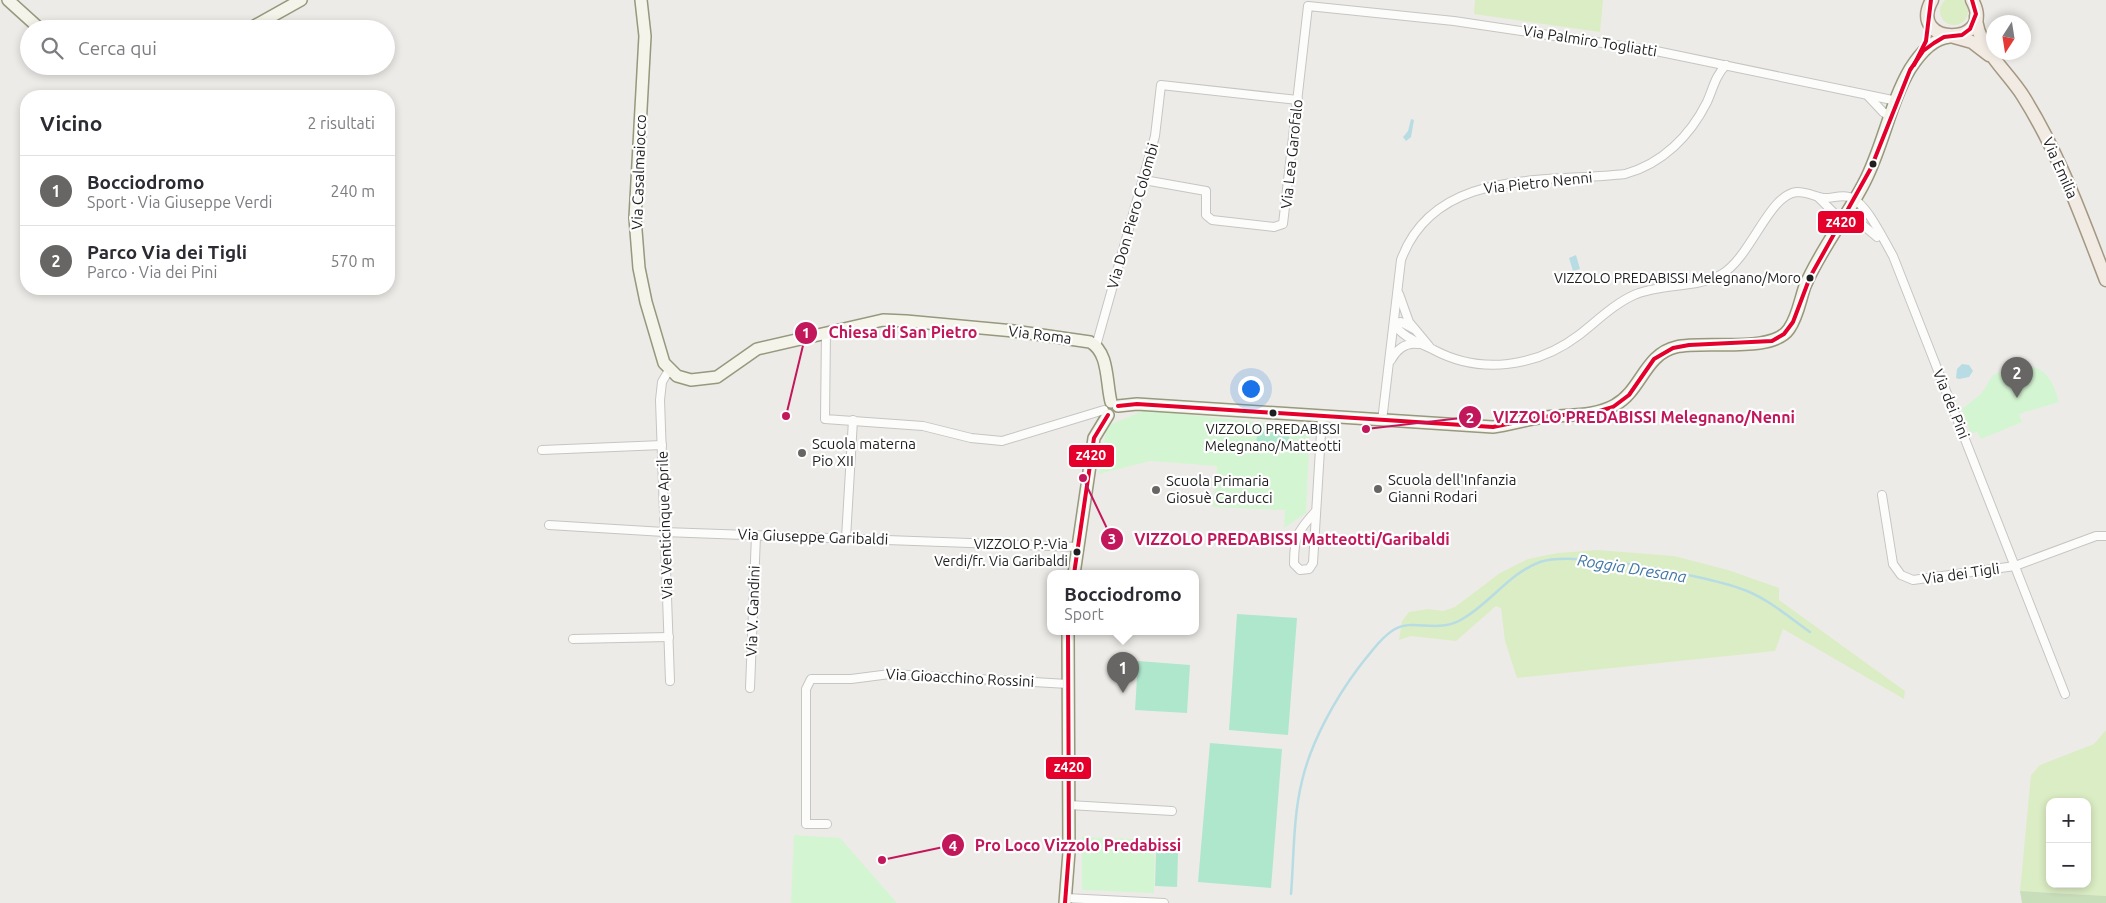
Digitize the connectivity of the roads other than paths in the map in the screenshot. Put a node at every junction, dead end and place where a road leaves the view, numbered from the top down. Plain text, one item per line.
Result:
1 (8, 0) edge
2 (301, 0) edge
3 (640, 0) edge
4 (1308, 6) joint
5 (1930, 6) edge
6 (1975, 6) edge
7 (30, 20) edge
8 (265, 20) edge
9 (1951, 37) junction
10 (1923, 51) junction
11 (1999, 64) junction
12 (1726, 65) junction
13 (1868, 96) junction
14 (1298, 100) junction
15 (1897, 101) junction
16 (1891, 117) junction
17 (1144, 180) junction
18 (1815, 195) junction
19 (1855, 199) junction
20 (1843, 220) junction
21 (1884, 243) junction
22 (2106, 280) edge
23 (1398, 288) junction
24 (1394, 323) junction
25 (1414, 329) junction
26 (826, 332) junction
27 (1421, 345) junction
28 (1096, 346) junction
29 (1434, 350) junction
30 (1390, 364) junction
31 (669, 370) junction
32 (1110, 408) junction
33 (1322, 417) junction
34 (853, 420) junction
35 (1382, 421) junction
36 (662, 445) junction
37 (542, 450) dead end
38 (1882, 495) dead end
39 (1315, 512) junction
40 (549, 525) dead end
41 (664, 532) junction
42 (756, 535) junction
43 (2106, 536) edge
44 (846, 538) junction
45 (1078, 547) junction
46 (2015, 566) junction
47 (1075, 570) edge
48 (1068, 635) edge
49 (669, 637) junction
50 (573, 639) dead end
51 (670, 682) dead end
52 (1068, 684) junction
53 (750, 688) dead end
54 (2065, 694) dead end
55 (1069, 805) junction
56 (1172, 812) dead end
57 (827, 824) dead end
58 (1065, 901) edge
59 (1164, 903) edge

1 - 7 street
2 - 8 street
3 - 31 street, Via Casalmaiocco
4 - 12 street, Via Palmiro Togliatti
4 - 14 street, Via Lea Garofalo
5 - 9 main road
5 - 10 street
6 - 9 main road
6 - 11 main road, Via Emilia
9 - 10 street
9 - 11 main road, Via Emilia
10 - 15 street
11 - 22 main road, Via Emilia
12 - 13 street, Via Palmiro Togliatti
12 - 23 street, Via Pietro Nenni
13 - 15 street, Via Palmiro Togliatti
13 - 16 street
14 - 17 street, Via Don Piero Colombi
14 - 17 street, Via Lea Garofalo
15 - 16 street
16 - 19 street
17 - 28 street, Via Don Piero Colombi
18 - 19 street
18 - 20 street
18 - 29 street
19 - 20 street
19 - 21 street, Via dei Pini
20 - 21 street, Via dei Pini
20 - 35 street
21 - 46 street, Via dei Pini
23 - 24 street, Via Pietro Nenni
23 - 25 street
24 - 25 street
24 - 27 street
24 - 30 street, Via Pietro Nenni
25 - 29 street
26 - 28 street, Via Roma
26 - 31 street, Via Roma
26 - 34 street
27 - 29 street
27 - 30 street
28 - 32 street
30 - 35 street, Via Pietro Nenni
31 - 36 street, Via Venticinque Aprile
32 - 33 street
32 - 34 street
32 - 45 street
33 - 35 street
33 - 39 street
34 - 44 street
36 - 37 street
36 - 41 street, Via Venticinque Aprile
38 - 46 street, Via dei Tigli
39 - 39 street
40 - 41 street, Via Giuseppe Garibaldi
41 - 42 street, Via Giuseppe Garibaldi
41 - 49 street, Via Venticinque Aprile
42 - 44 street, Via Giuseppe Garibaldi
42 - 53 street, Via V. Gandini
43 - 46 street
44 - 45 street, Via Giuseppe Garibaldi
45 - 47 street
46 - 54 street, Via dei Pini
48 - 52 street
49 - 50 street
49 - 51 street, Via Venticinque Aprile
52 - 55 street
52 - 57 street, Via Gioacchino Rossini
55 - 56 street
55 - 58 street
58 - 59 street

